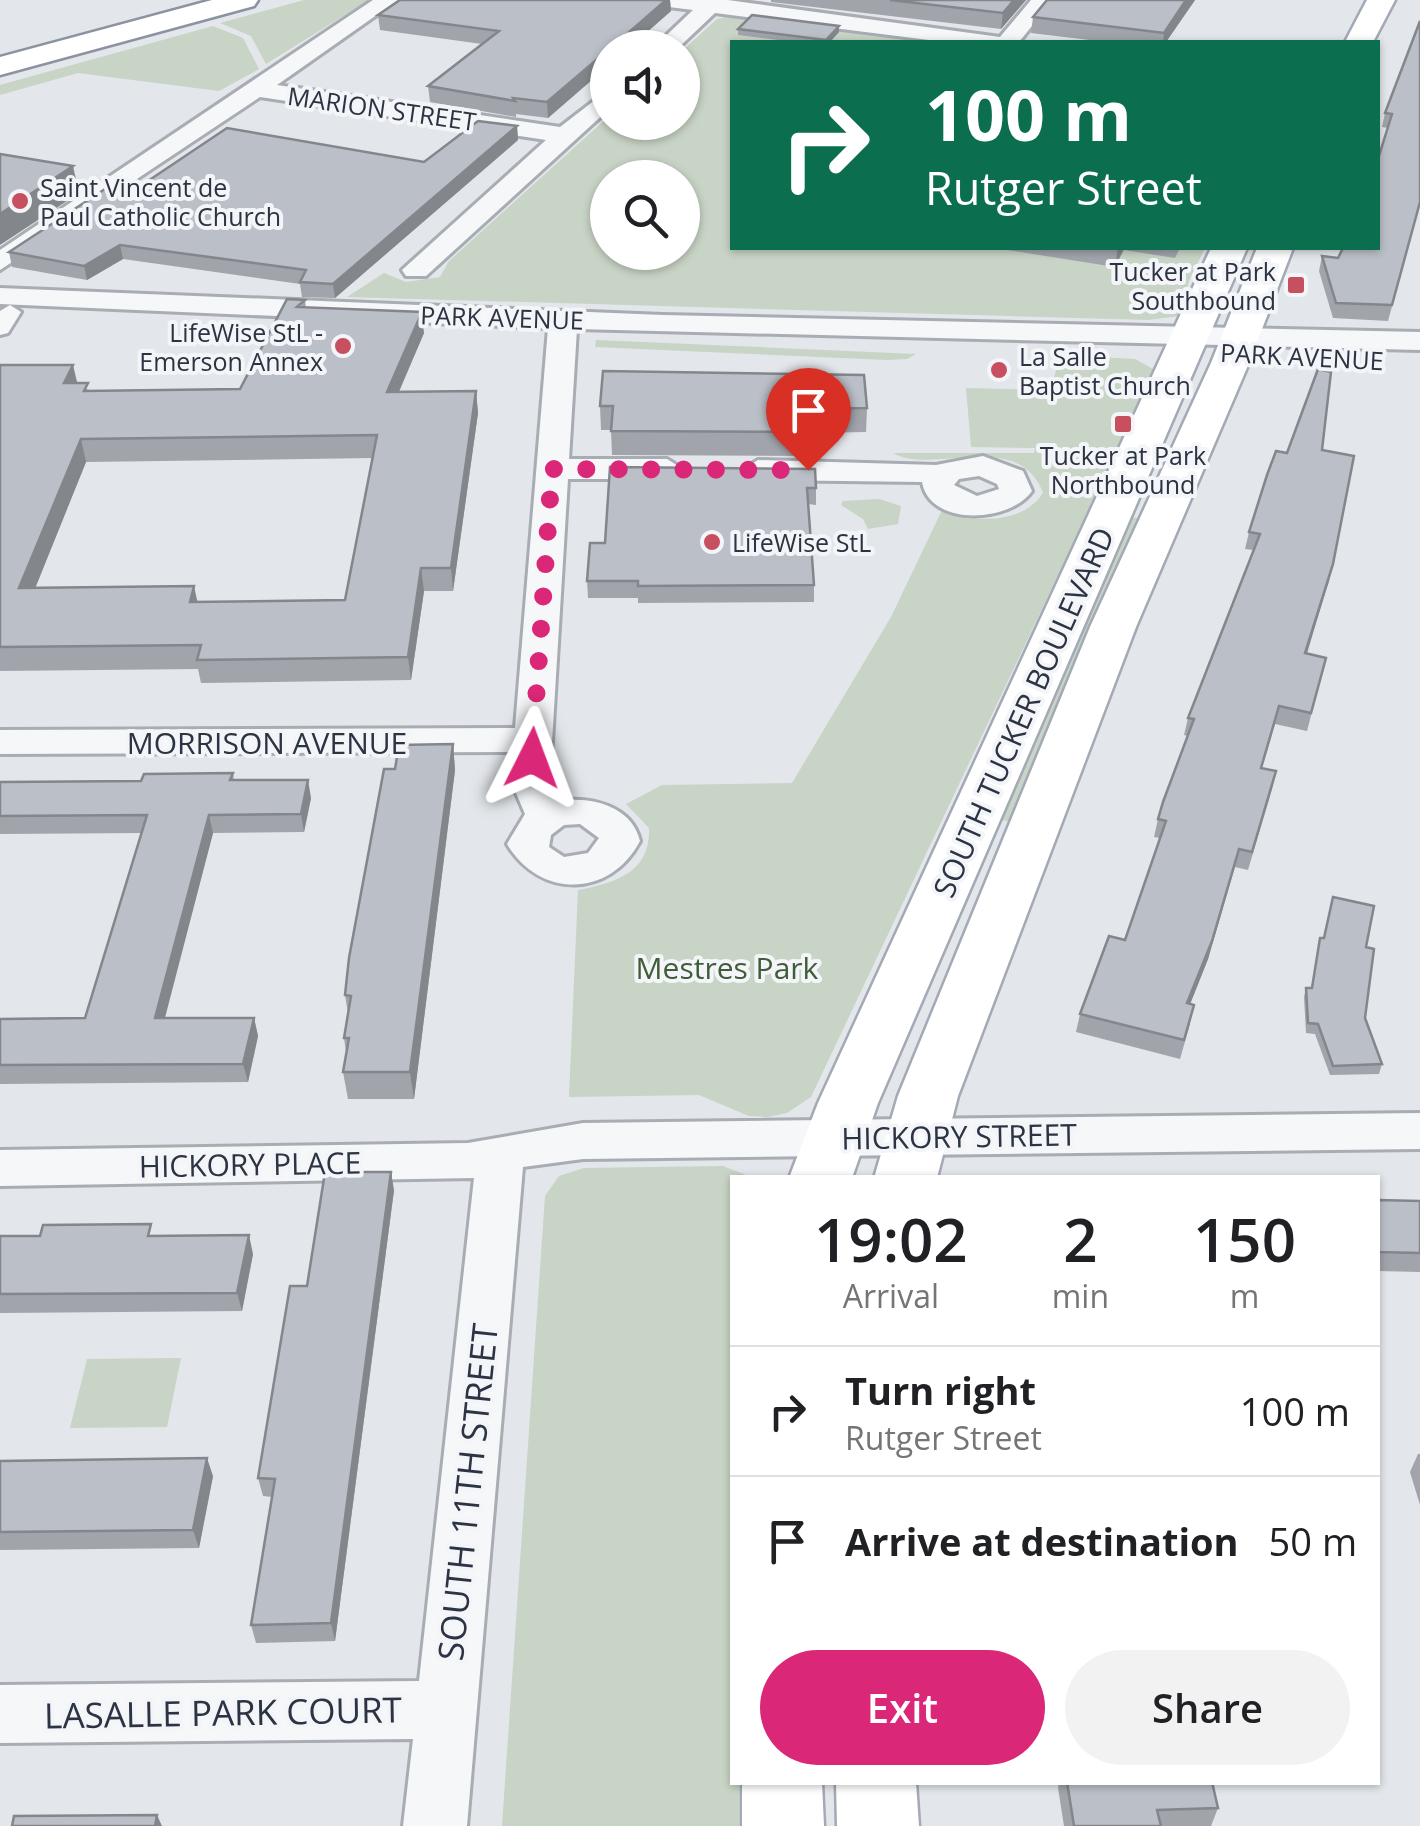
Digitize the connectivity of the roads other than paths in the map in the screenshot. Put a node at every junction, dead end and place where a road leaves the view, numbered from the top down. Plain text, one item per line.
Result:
1 (142, 0) edge
2 (244, 0) edge
3 (388, 0) edge
4 (661, 0) edge
5 (1042, 0) edge
6 (1381, 0) edge
7 (714, 3) edge
8 (684, 30) edge
9 (3, 36) edge
10 (980, 40) edge
11 (1010, 40) edge
12 (1360, 40) edge
13 (0, 66) edge
14 (257, 89) junction
15 (590, 112) edge
16 (565, 134) junction
17 (1228, 250) edge
18 (1275, 250) edge
19 (0, 262) edge
20 (416, 270) dead end
21 (3, 312) edge
22 (563, 320) junction
23 (1420, 341) edge
24 (1213, 342) junction
25 (1420, 361) edge
26 (552, 469) junction
27 (694, 470) edge
28 (732, 470) edge
29 (942, 475) dead end
30 (533, 740) junction
31 (0, 742) edge
32 (548, 817) dead end
33 (1420, 1131) edge
34 (910, 1157) edge
35 (500, 1158) junction
36 (828, 1158) edge
37 (0, 1168) edge
38 (446, 1710) junction
39 (0, 1714) edge
40 (782, 1785) edge
41 (876, 1785) edge
42 (435, 1826) edge
43 (783, 1826) edge
44 (878, 1826) edge

1 - 9 main road
2 - 13 main road
3 - 14 street
4 - 7 street
5 - 11 street
6 - 12 main road
7 - 8 street
7 - 10 street
14 - 16 street, MARION STREET
14 - 19 street
15 - 16 street
16 - 20 street
17 - 24 main road, SOUTH TUCKER BOULEVARD
18 - 24 main road, SOUTH TUCKER BOULEVARD
21 - 22 street, PARK AVENUE
22 - 24 street, PARK AVENUE
22 - 26 street
23 - 24 street, PARK AVENUE
24 - 25 street, PARK AVENUE
24 - 34 main road, SOUTH TUCKER BOULEVARD
24 - 36 main road, SOUTH TUCKER BOULEVARD
26 - 27 street
26 - 30 street
28 - 29 street
30 - 31 street, MORRISON AVENUE
30 - 32 street
33 - 34 street, HICKORY STREET
34 - 36 street, HICKORY STREET
35 - 36 street, HICKORY STREET
35 - 37 street, HICKORY PLACE
35 - 38 street, SOUTH 11TH STREET
38 - 39 street, LASALLE PARK COURT
38 - 42 street, SOUTH 11TH STREET
40 - 43 main road
41 - 44 main road

